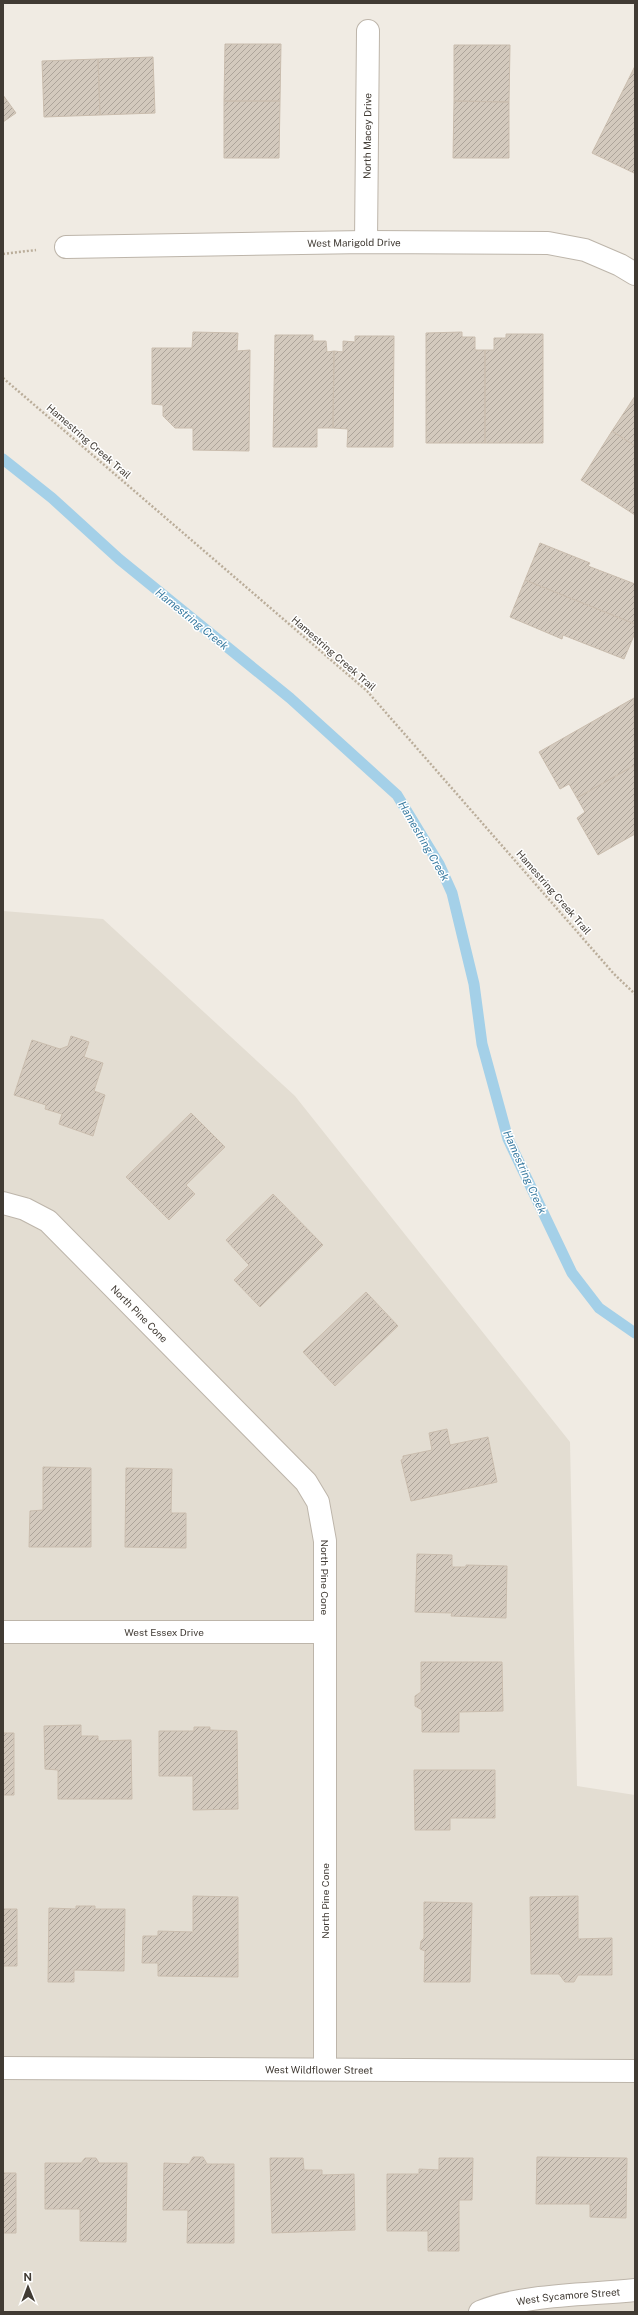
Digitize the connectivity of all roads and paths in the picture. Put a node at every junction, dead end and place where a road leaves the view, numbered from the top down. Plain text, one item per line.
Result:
1 (368, 31) dead end
2 (366, 242) junction
3 (66, 247) dead end
4 (635, 274) edge
5 (3, 378) edge
6 (635, 994) edge
7 (3, 1203) edge
8 (3, 1632) edge
9 (324, 1632) junction
10 (3, 2068) edge
11 (325, 2069) junction
12 (635, 2070) edge
13 (635, 2290) edge
14 (480, 2312) edge

1 - 2 street, North Macey Drive
2 - 3 street, West Marigold Drive
2 - 4 street, West Marigold Drive
5 - 6 path, Hamestring Creek Trail
7 - 9 street, North Pine Cone
8 - 9 street, West Essex Drive
9 - 11 street, North Pine Cone
10 - 11 street, West Wildflower Street
11 - 12 street, West Wildflower Street
13 - 14 street, West Sycamore Street

